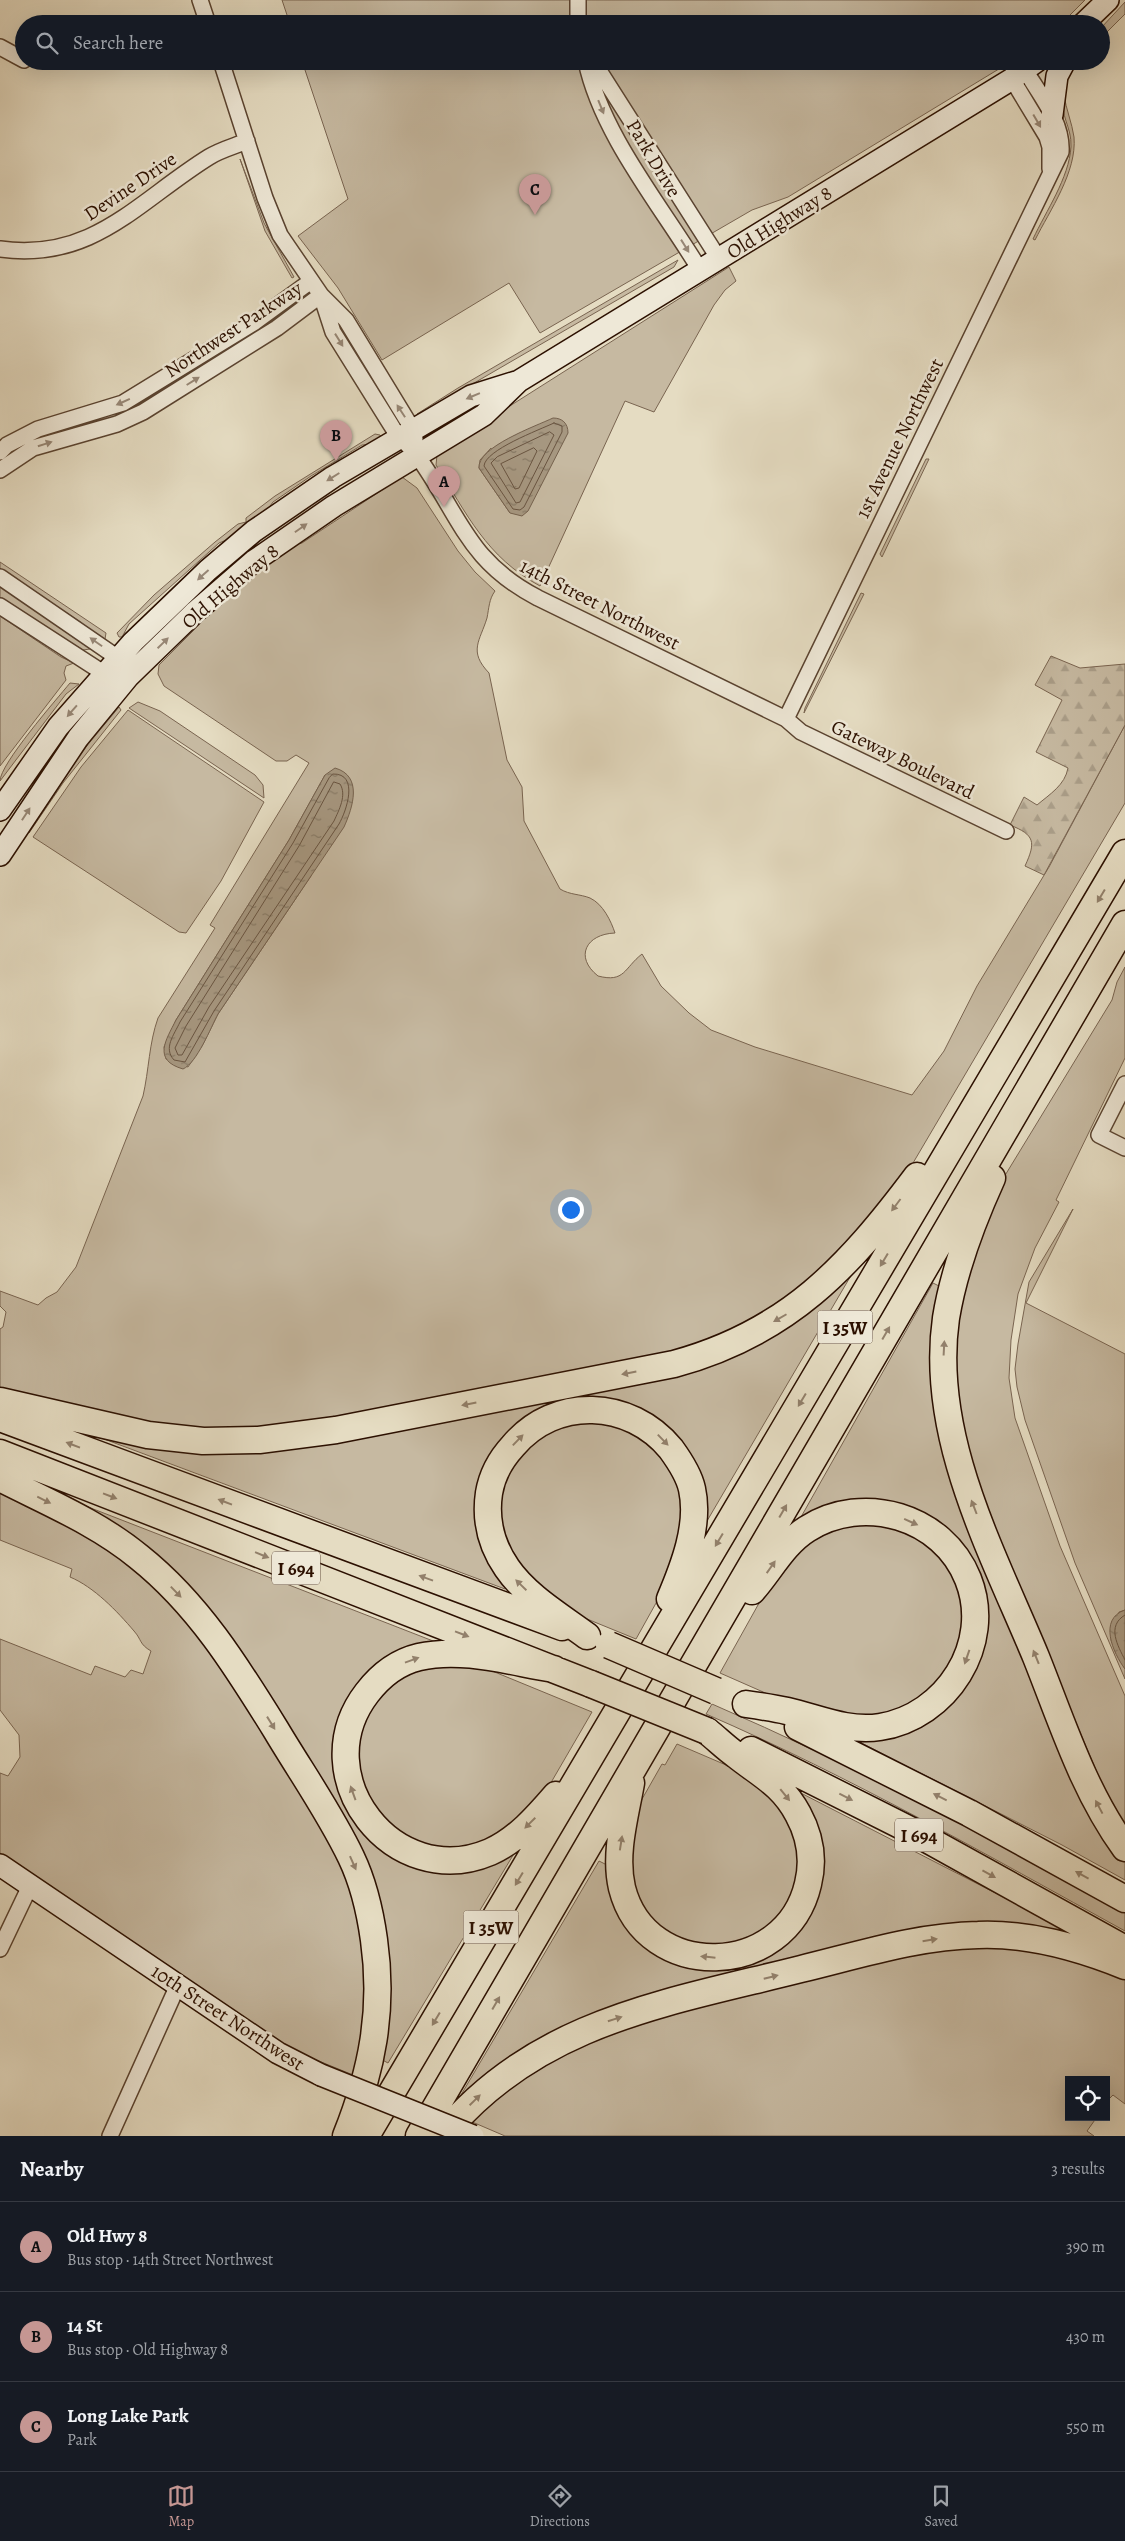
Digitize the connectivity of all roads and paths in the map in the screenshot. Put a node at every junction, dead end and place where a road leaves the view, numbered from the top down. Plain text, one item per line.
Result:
1 (200, 0) edge
2 (578, 0) edge
3 (1108, 0) edge
4 (205, 15) edge
5 (578, 15) edge
6 (1093, 15) edge
7 (0, 47) edge
8 (15, 55) edge
9 (224, 70) edge
10 (588, 70) edge
11 (599, 70) edge
12 (1025, 70) edge
13 (1060, 70) edge
14 (1052, 115) junction
15 (628, 116) junction
16 (611, 127) junction
17 (247, 141) junction
18 (662, 172) junction
19 (1049, 176) junction
20 (645, 184) junction
21 (0, 249) edge
22 (718, 259) junction
23 (700, 270) junction
24 (311, 281) junction
25 (321, 295) junction
26 (375, 369) junction
27 (360, 376) junction
28 (519, 381) junction
29 (158, 382) junction
30 (166, 397) junction
31 (406, 434) junction
32 (0, 452) edge
33 (417, 455) junction
34 (1, 468) edge
35 (0, 577) edge
36 (0, 606) edge
37 (118, 658) junction
38 (104, 674) junction
39 (128, 677) junction
40 (786, 719) junction
41 (0, 810) edge
42 (1006, 831) dead end
43 (1125, 853) edge
44 (0, 854) edge
45 (1125, 925) edge
46 (1053, 978) junction
47 (1125, 1084) edge
48 (1125, 1148) edge
49 (0, 1401) edge
50 (0, 1418) edge
51 (0, 1453) edge
52 (0, 1478) edge
53 (598, 1641) junction
54 (705, 1644) junction
55 (554, 1670) junction
56 (638, 1677) junction
57 (746, 1704) junction
58 (615, 1717) junction
59 (707, 1731) junction
60 (633, 1769) junction
61 (1125, 1848) edge
62 (0, 1865) edge
63 (30, 1886) junction
64 (1125, 1898) edge
65 (0, 1949) edge
66 (1125, 1949) edge
67 (1125, 1966) edge
68 (178, 1985) junction
69 (110, 2136) edge
70 (346, 2136) edge
71 (366, 2136) edge
72 (418, 2136) edge
73 (442, 2136) edge
74 (473, 2136) edge

1 - 4 street
2 - 5 street
3 - 6 street
7 - 8 street
9 - 17 street, 14th Street Northwest
10 -> 16 street, Park Drive
11 - 15 street, Park Drive
12 - 14 street, 1st Avenue Northwest
12 -> 19 street, 1st Avenue Northwest
12 - 22 street, Old Highway 8
13 - 14 street
14 - 19 street, 1st Avenue Northwest
15 - 16 street
15 - 18 street, Park Drive
16 - 20 street, Park Drive
17 - 21 street, Devine Drive
17 - 24 street, 14th Street Northwest
18 - 20 street
18 - 22 street, Park Drive
19 - 40 street, 1st Avenue Northwest
20 -> 23 street, Park Drive
22 - 23 street, Old Highway 8
23 - 28 street, Old Highway 8
24 - 25 street, 14th Street Northwest
24 - 29 street, Northwest Parkway
25 - 26 street, 14th Street Northwest
25 -> 27 street, 14th Street Northwest
30 -> 25 street, Northwest Parkway
26 - 27 street
31 -> 26 street, 14th Street Northwest
27 - 31 street, 14th Street Northwest
28 -> 31 street, Old Highway 8
28 - 33 street, Old Highway 8
29 - 30 street, Northwest Parkway
29 -> 32 street, Northwest Parkway
34 -> 30 street, Northwest Parkway
31 - 33 street, 14th Street Northwest
31 -> 37 street, Old Highway 8
39 -> 33 street, Old Highway 8
33 - 40 street, 14th Street Northwest
37 -> 35 street
36 - 38 street
37 - 38 street, Old Highway 8
37 - 39 street
38 - 39 street
38 -> 41 street, Old Highway 8
44 -> 39 street, Old Highway 8
40 - 42 street, Gateway Boulevard
43 -> 46 highway, I 35W
54 -> 45 highway, I 35W
61 -> 45 highway
46 -> 49 highway
46 -> 56 highway, I 35W
47 - 48 street
53 -> 50 highway, I 694
51 -> 55 highway, I 694
52 -> 70 highway
53 -> 56 highway
53 - 57 highway, I 694, bridge
54 -> 57 highway
54 - 60 highway, I 35W
58 -> 55 highway
55 - 59 highway, I 694, bridge
56 - 58 highway, I 35W
64 -> 57 highway, I 694
58 -> 71 highway, I 35W
59 -> 60 highway
59 -> 66 highway, I 694
72 -> 60 highway, I 35W
62 - 63 street, 10th Street Northwest
63 - 65 street
63 - 68 street, 10th Street Northwest
73 -> 67 highway
68 - 69 street
68 - 74 street, 10th Street Northwest, bridge

